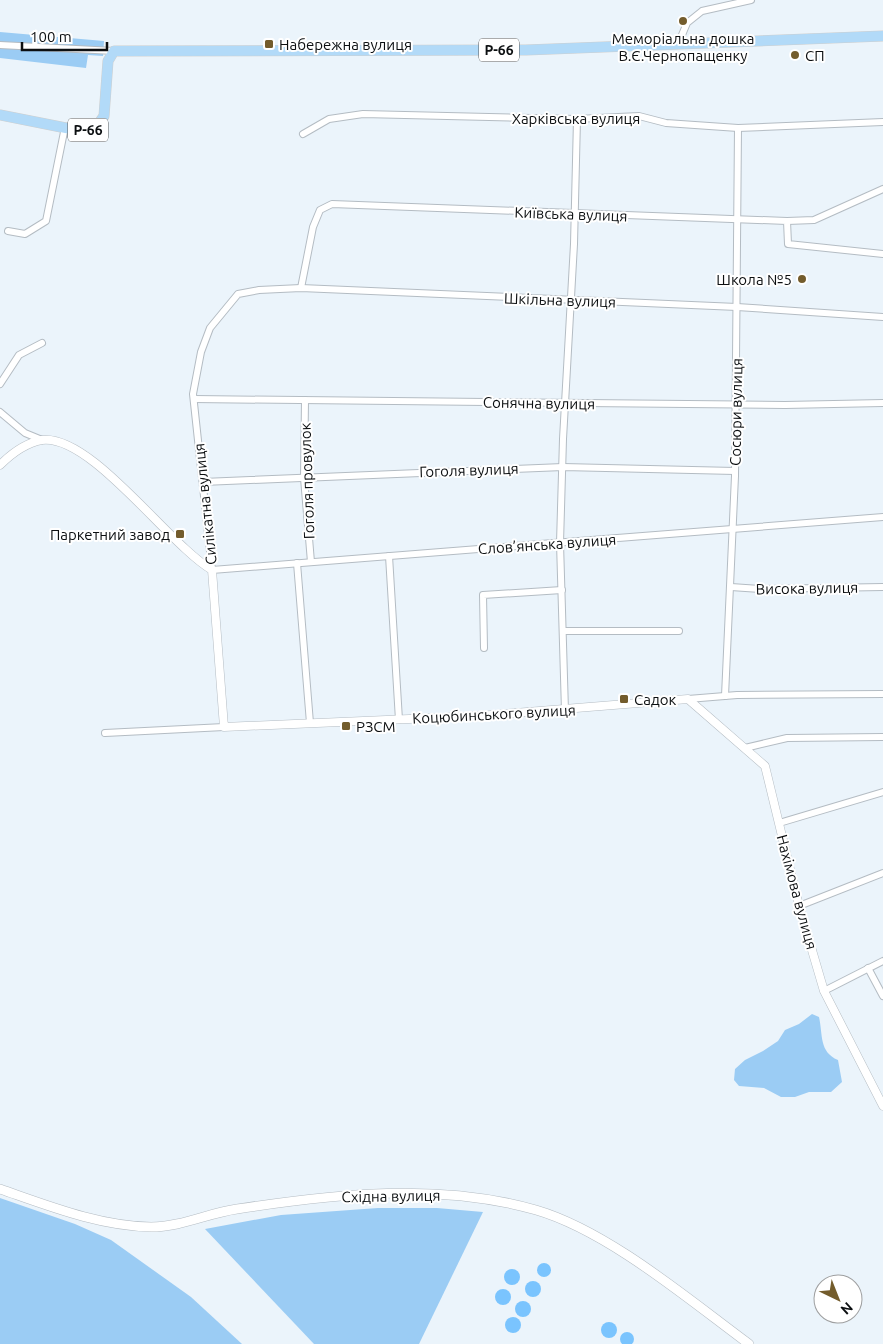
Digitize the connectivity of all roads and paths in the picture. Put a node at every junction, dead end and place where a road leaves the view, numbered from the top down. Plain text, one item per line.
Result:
1 (750, 0) edge
2 (883, 36) edge
3 (679, 42) junction
4 (0, 45) edge
5 (114, 51) junction
6 (0, 114) edge
7 (577, 119) junction
8 (883, 122) edge
9 (65, 127) junction
10 (738, 128) junction
11 (303, 134) dead end
12 (883, 189) edge
13 (575, 214) junction
14 (738, 221) junction
15 (787, 221) junction
16 (8, 231) dead end
17 (883, 254) edge
18 (300, 288) junction
19 (238, 294) joint
20 (572, 300) junction
21 (737, 307) junction
22 (883, 317) edge
23 (42, 343) dead end
24 (0, 384) edge
25 (194, 399) junction
26 (305, 400) junction
27 (566, 403) junction
28 (736, 403) junction
29 (883, 403) edge
30 (0, 412) edge
31 (42, 440) junction
32 (0, 464) edge
33 (563, 466) junction
34 (735, 471) junction
35 (304, 478) junction
36 (203, 482) junction
37 (883, 518) edge
38 (734, 529) junction
39 (560, 543) junction
40 (390, 556) junction
41 (310, 562) junction
42 (297, 563) junction
43 (212, 570) junction
44 (731, 587) junction
45 (883, 587) edge
46 (562, 590) junction
47 (563, 631) junction
48 (679, 631) dead end
49 (484, 648) dead end
50 (883, 694) edge
51 (725, 696) junction
52 (688, 699) junction
53 (565, 710) junction
54 (399, 720) junction
55 (310, 723) junction
56 (224, 727) junction
57 (105, 733) dead end
58 (883, 738) edge
59 (745, 748) junction
60 (883, 792) edge
61 (779, 823) junction
62 (883, 873) edge
63 (798, 906) junction
64 (883, 960) edge
65 (868, 968) junction
66 (824, 992) junction
67 (883, 996) edge
68 (883, 1106) edge
69 (0, 1189) edge
70 (749, 1344) edge

1 - 3 street
2 - 3 main road, Р-66
3 - 5 main road, Р-66
4 - 5 street
5 - 9 main road, Р-66
6 - 9 main road, Р-66
7 - 10 street, Харківська вулиця
7 - 11 street, Харківська вулиця
7 - 13 street
8 - 10 street, Харківська вулиця
9 - 16 street
10 - 14 street, Сосюри вулиця
12 - 15 street, Київська вулиця
13 - 14 street, Київська вулиця
13 - 18 street, Київська вулиця
13 - 20 street
14 - 15 street, Київська вулиця
14 - 21 street, Сосюри вулиця
15 - 17 street
18 - 19 street, Шкільна вулиця
18 - 20 street, Шкільна вулиця
19 - 25 street, Силікатна вулиця
20 - 21 street, Шкільна вулиця
20 - 27 street
21 - 22 street, Шкільна вулиця
21 - 28 street, Сосюри вулиця
23 - 24 street
25 - 26 street, Сонячна вулиця
25 - 36 street, Силікатна вулиця
26 - 27 street, Сонячна вулиця
26 - 35 street, Гоголя провулок
27 - 28 street, Сонячна вулиця
27 - 33 street
28 - 29 street, Сонячна вулиця
28 - 34 street, Сосюри вулиця
30 - 31 street
31 - 32 street
31 - 43 street
33 - 34 street, Гоголя вулиця
33 - 35 street, Гоголя вулиця
33 - 39 street
34 - 38 street, Сосюри вулиця
35 - 36 street, Гоголя вулиця
35 - 41 street, Гоголя провулок
36 - 43 street, Силікатна вулиця
37 - 38 street, Слов’янська вулиця
38 - 39 street, Слов’янська вулиця
38 - 44 street, Сосюри вулиця
39 - 40 street, Слов’янська вулиця
39 - 46 street
40 - 41 street, Слов’янська вулиця
40 - 54 street
41 - 42 street, Слов’янська вулиця
42 - 43 street, Слов’янська вулиця
42 - 55 street
43 - 56 street, Силікатна вулиця
44 - 45 street, Висока вулиця
44 - 51 street, Сосюри вулиця
46 - 47 street
46 - 49 street
47 - 48 street
47 - 53 street
50 - 51 street, Коцюбинського вулиця
51 - 52 street, Коцюбинського вулиця
52 - 53 street, Коцюбинського вулиця
52 - 59 street, Нахімова вулиця
53 - 54 street, Коцюбинського вулиця
54 - 55 street, Коцюбинського вулиця
55 - 56 street, Коцюбинського вулиця
56 - 57 street, Коцюбинського вулиця
58 - 59 street
59 - 61 street, Нахімова вулиця
60 - 61 street
61 - 63 street, Нахімова вулиця
62 - 63 street
63 - 66 street, Нахімова вулиця
64 - 65 street
65 - 66 street
65 - 67 street
66 - 68 street, Нахімова вулиця
69 - 70 main road, Східна вулиця

